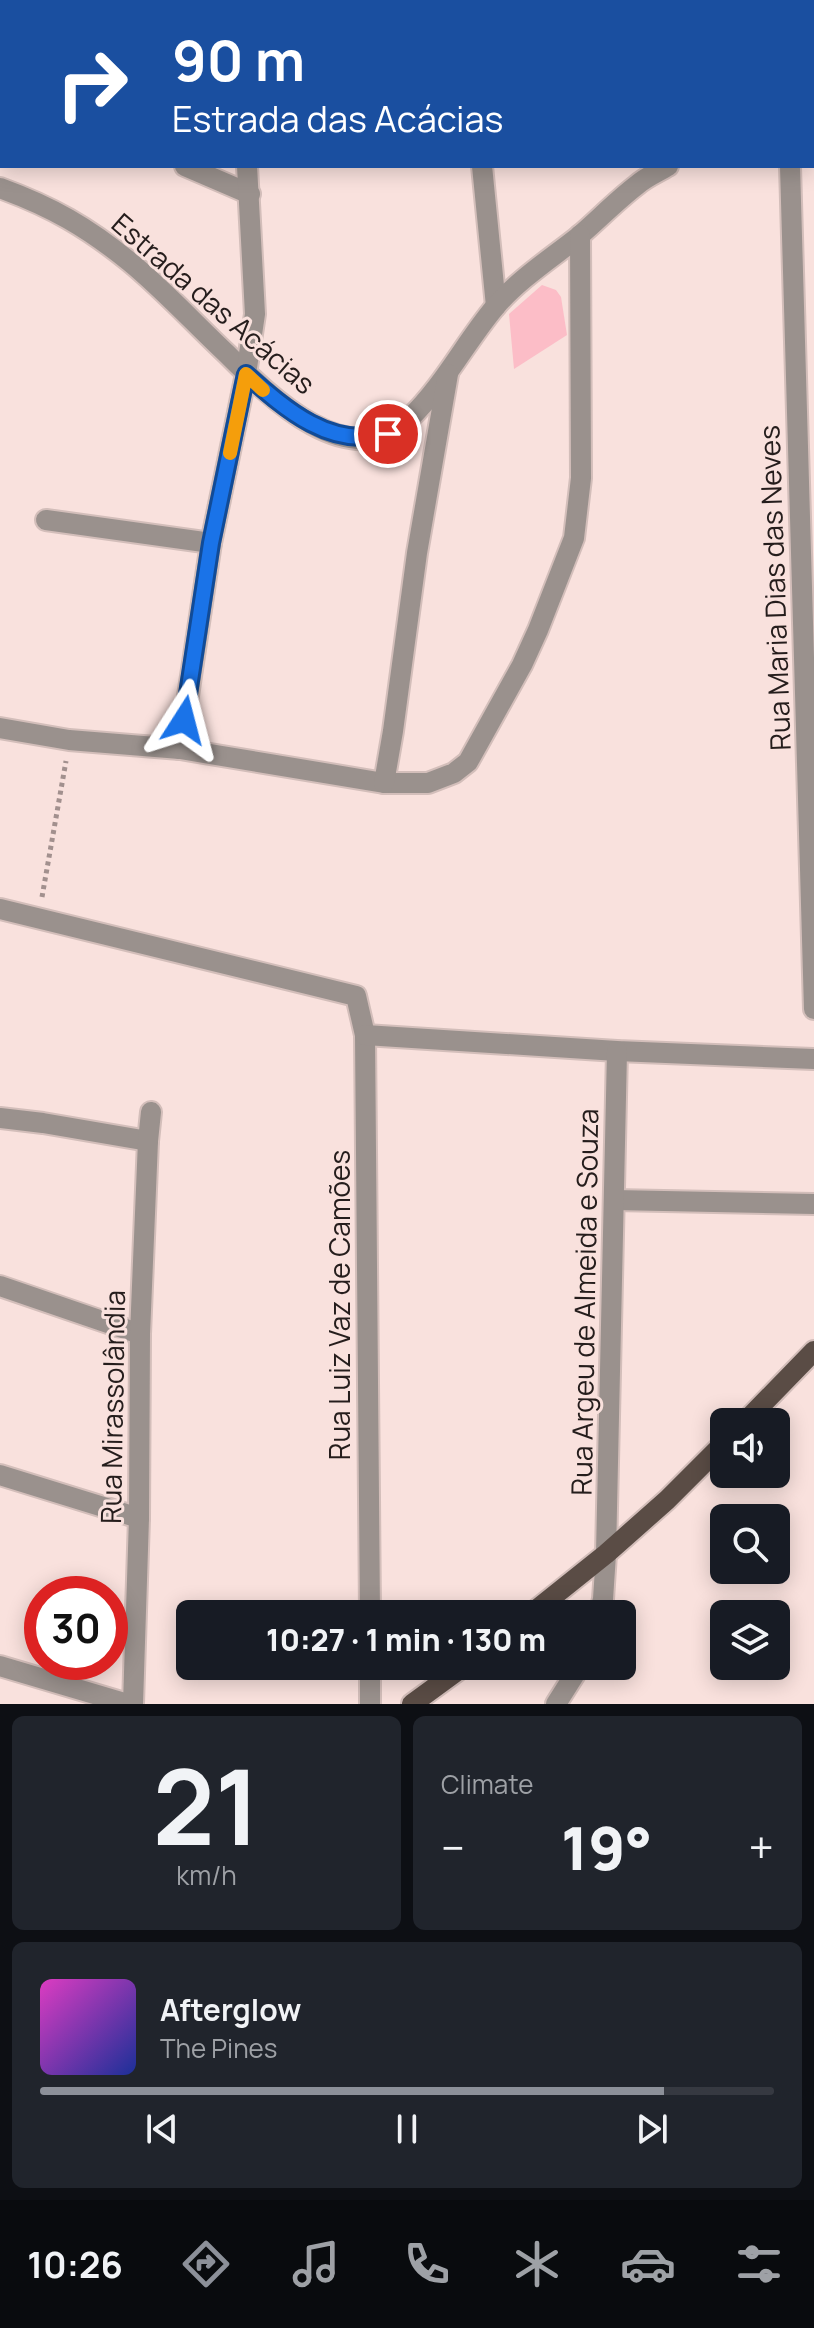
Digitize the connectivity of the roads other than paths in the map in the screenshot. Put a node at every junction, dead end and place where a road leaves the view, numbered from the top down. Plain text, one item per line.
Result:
1 (190, 168) edge
2 (247, 168) edge
3 (482, 168) edge
4 (664, 168) edge
5 (790, 168) edge
6 (0, 188) edge
7 (250, 194) junction
8 (580, 235) junction
9 (496, 306) junction
10 (246, 374) junction
11 (448, 374) junction
12 (46, 520) dead end
13 (211, 543) junction
14 (0, 728) edge
15 (180, 749) junction
16 (384, 783) junction
17 (0, 909) edge
18 (814, 1009) edge
19 (365, 1035) junction
20 (617, 1051) junction
21 (814, 1059) edge
22 (151, 1112) dead end
23 (0, 1118) edge
24 (148, 1141) junction
25 (614, 1200) junction
26 (814, 1204) edge
27 (0, 1286) edge
28 (140, 1334) junction
29 (814, 1351) edge
30 (759, 1408) edge
31 (710, 1457) edge
32 (0, 1475) edge
33 (139, 1518) junction
34 (606, 1554) junction
35 (370, 1600) edge
36 (548, 1600) edge
37 (603, 1600) edge
38 (0, 1666) edge
39 (370, 1680) edge
40 (445, 1680) edge
41 (571, 1680) edge
42 (131, 1704) edge
43 (370, 1704) edge
44 (412, 1704) edge
45 (556, 1704) edge

1 - 7 street
2 - 7 street
3 - 9 street
4 - 8 street, Estrada das Acácias
5 - 18 street, Rua Maria Dias das Neves
6 - 10 street, Estrada das Acácias
7 - 10 street
8 - 9 street, Estrada das Acácias
8 - 16 street
9 - 11 street, Estrada das Acácias
10 - 11 street, Estrada das Acácias
10 - 13 street
11 - 16 street
12 - 13 street
13 - 15 street
14 - 15 street
15 - 16 street
17 - 19 street, Rua Luiz Vaz de Camões
19 - 20 street
19 - 35 street, Rua Luiz Vaz de Camões
20 - 21 street
20 - 25 street, Rua Argeu de Almeida e Souza
22 - 24 street, Rua Mirassolândia
23 - 24 street
24 - 28 street, Rua Mirassolândia
25 - 26 street
25 - 34 street, Rua Argeu de Almeida e Souza
27 - 28 street
28 - 33 street, Rua Mirassolândia
29 - 30 main road
31 - 34 main road
32 - 33 street
33 - 42 street, Rua Mirassolândia
34 - 36 main road
34 - 37 street, Rua Argeu de Almeida e Souza
38 - 42 street
39 - 43 street
40 - 44 main road
41 - 45 street

